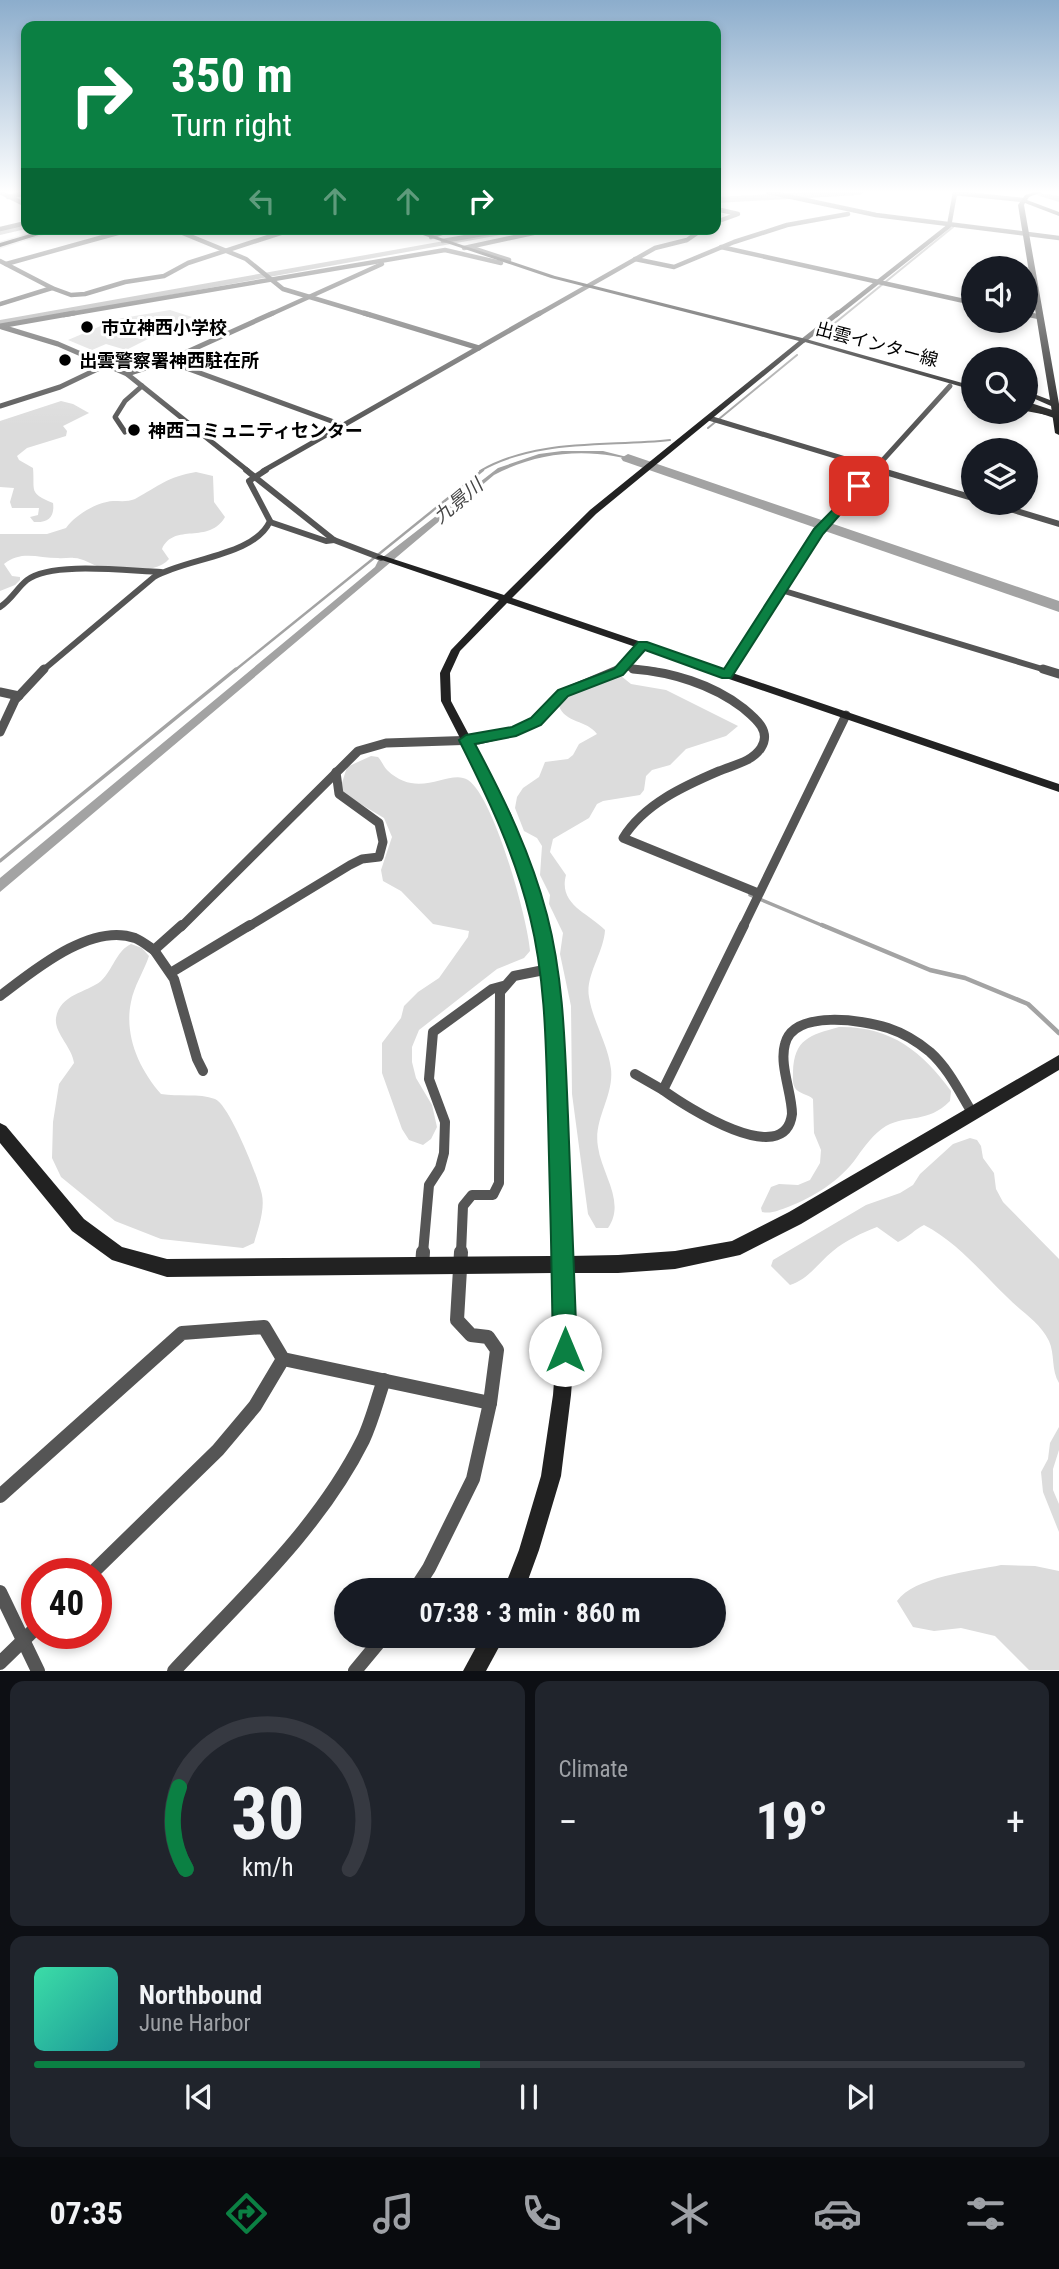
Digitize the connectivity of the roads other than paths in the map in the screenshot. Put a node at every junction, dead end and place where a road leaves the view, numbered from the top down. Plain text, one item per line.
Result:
1 (14, 270) edge
2 (175, 270) edge
3 (260, 270) edge
4 (328, 270) edge
5 (369, 270) edge
6 (537, 270) edge
7 (615, 270) edge
8 (824, 270) edge
9 (893, 270) edge
10 (1031, 270) edge
11 (269, 280) junction
12 (878, 282) junction
13 (587, 286) junction
14 (52, 288) junction
15 (310, 297) junction
16 (961, 300) edge
17 (0, 304) edge
18 (1040, 317) joint
19 (0, 326) edge
20 (804, 340) junction
21 (480, 348) junction
22 (845, 351) junction
23 (854, 354) junction
24 (167, 361) junction
25 (106, 365) junction
26 (127, 374) junction
27 (961, 376) edge
28 (142, 386) junction
29 (950, 386) junction
30 (961, 386) edge
31 (961, 388) edge
32 (1052, 392) junction
33 (1038, 393) edge
34 (1038, 400) edge
35 (0, 406) edge
36 (1038, 408) edge
37 (1057, 410) edge
38 (709, 418) junction
39 (345, 426) junction
40 (125, 432) dead end
41 (1059, 433) edge
42 (876, 468) junction
43 (254, 477) junction
44 (961, 494) edge
45 (1030, 515) edge
46 (270, 522) junction
47 (1059, 524) edge
48 (334, 540) junction
49 (377, 557) joint
50 (160, 572) junction
51 (781, 590) junction
52 (504, 600) junction
53 (0, 607) edge
54 (643, 645) junction
55 (623, 667) junction
56 (727, 674) junction
57 (1059, 674) edge
58 (0, 692) edge
59 (19, 696) junction
60 (846, 715) junction
61 (0, 732) edge
62 (466, 740) junction
63 (336, 772) junction
64 (1059, 788) edge
65 (758, 893) junction
66 (154, 950) junction
67 (549, 969) junction
68 (172, 972) junction
69 (502, 986) junction
70 (0, 996) edge
71 (1059, 1062) edge
72 (203, 1071) dead end
73 (635, 1074) dead end
74 (663, 1090) junction
75 (973, 1114) junction
76 (0, 1132) edge
77 (561, 1262) junction
78 (461, 1265) junction
79 (422, 1266) junction
80 (283, 1359) junction
81 (384, 1380) junction
82 (490, 1403) junction
83 (0, 1496) edge
84 (107, 1558) edge
85 (422, 1578) edge
86 (518, 1578) edge
87 (0, 1592) edge
88 (21, 1637) edge
89 (21, 1643) edge
90 (374, 1648) edge
91 (487, 1648) edge
92 (27, 1649) edge
93 (0, 1663) edge
94 (38, 1671) edge
95 (174, 1671) edge
96 (355, 1671) edge
97 (474, 1671) edge

1 - 14 street
2 - 14 street
3 - 11 street
4 - 11 street
5 - 15 street
6 - 13 street, 出雲インター線
7 - 13 street
8 - 12 street
9 - 12 street
10 - 18 street
11 - 15 street
11 - 19 street
12 - 16 street
12 - 20 street
13 - 20 street, 出雲インター線
13 - 21 street
14 - 17 street
15 - 21 street
15 - 24 street
18 - 32 street
19 - 25 street
20 - 22 street, 出雲インター線
20 - 38 street
21 - 39 street
22 - 23 street, 出雲インター線
22 - 29 street
23 - 27 street
23 - 30 street, 出雲インター線
24 - 26 street
24 - 39 street
25 - 26 street
25 - 35 street
26 - 28 street
28 - 40 street
28 - 43 street
29 - 31 street
29 - 42 street
32 - 33 street
32 - 37 street
34 - 37 street
36 - 37 street
37 - 41 street
38 - 42 street
38 - 52 street
39 - 43 street
42 - 44 street
42 - 51 street
43 - 46 street
43 - 48 street
45 - 47 street
46 - 48 street
46 - 50 street
48 - 49 street
49 - 52 street
50 - 53 street
50 - 59 street
51 - 56 street
51 - 57 street
52 - 54 street
52 - 62 street
54 - 55 street
54 - 56 street
55 - 62 street
55 - 65 street
56 - 60 street
58 - 59 street
59 - 61 street
60 - 64 street
60 - 65 street
62 - 63 street
62 - 67 street
63 - 66 street
63 - 68 street
65 - 74 street
66 - 68 street
66 - 70 street
67 - 69 street
67 - 77 street
68 - 72 street
69 - 78 street
69 - 79 street
71 - 75 street
73 - 74 street
74 - 75 street
75 - 77 street
76 - 79 street
77 - 78 street
77 - 86 street
78 - 79 street
78 - 82 street
80 - 81 street
80 - 83 street
80 - 84 street
81 - 82 street
81 - 95 street
82 - 85 street
87 - 88 street
89 - 93 street
90 - 96 street
91 - 97 street
92 - 94 street

